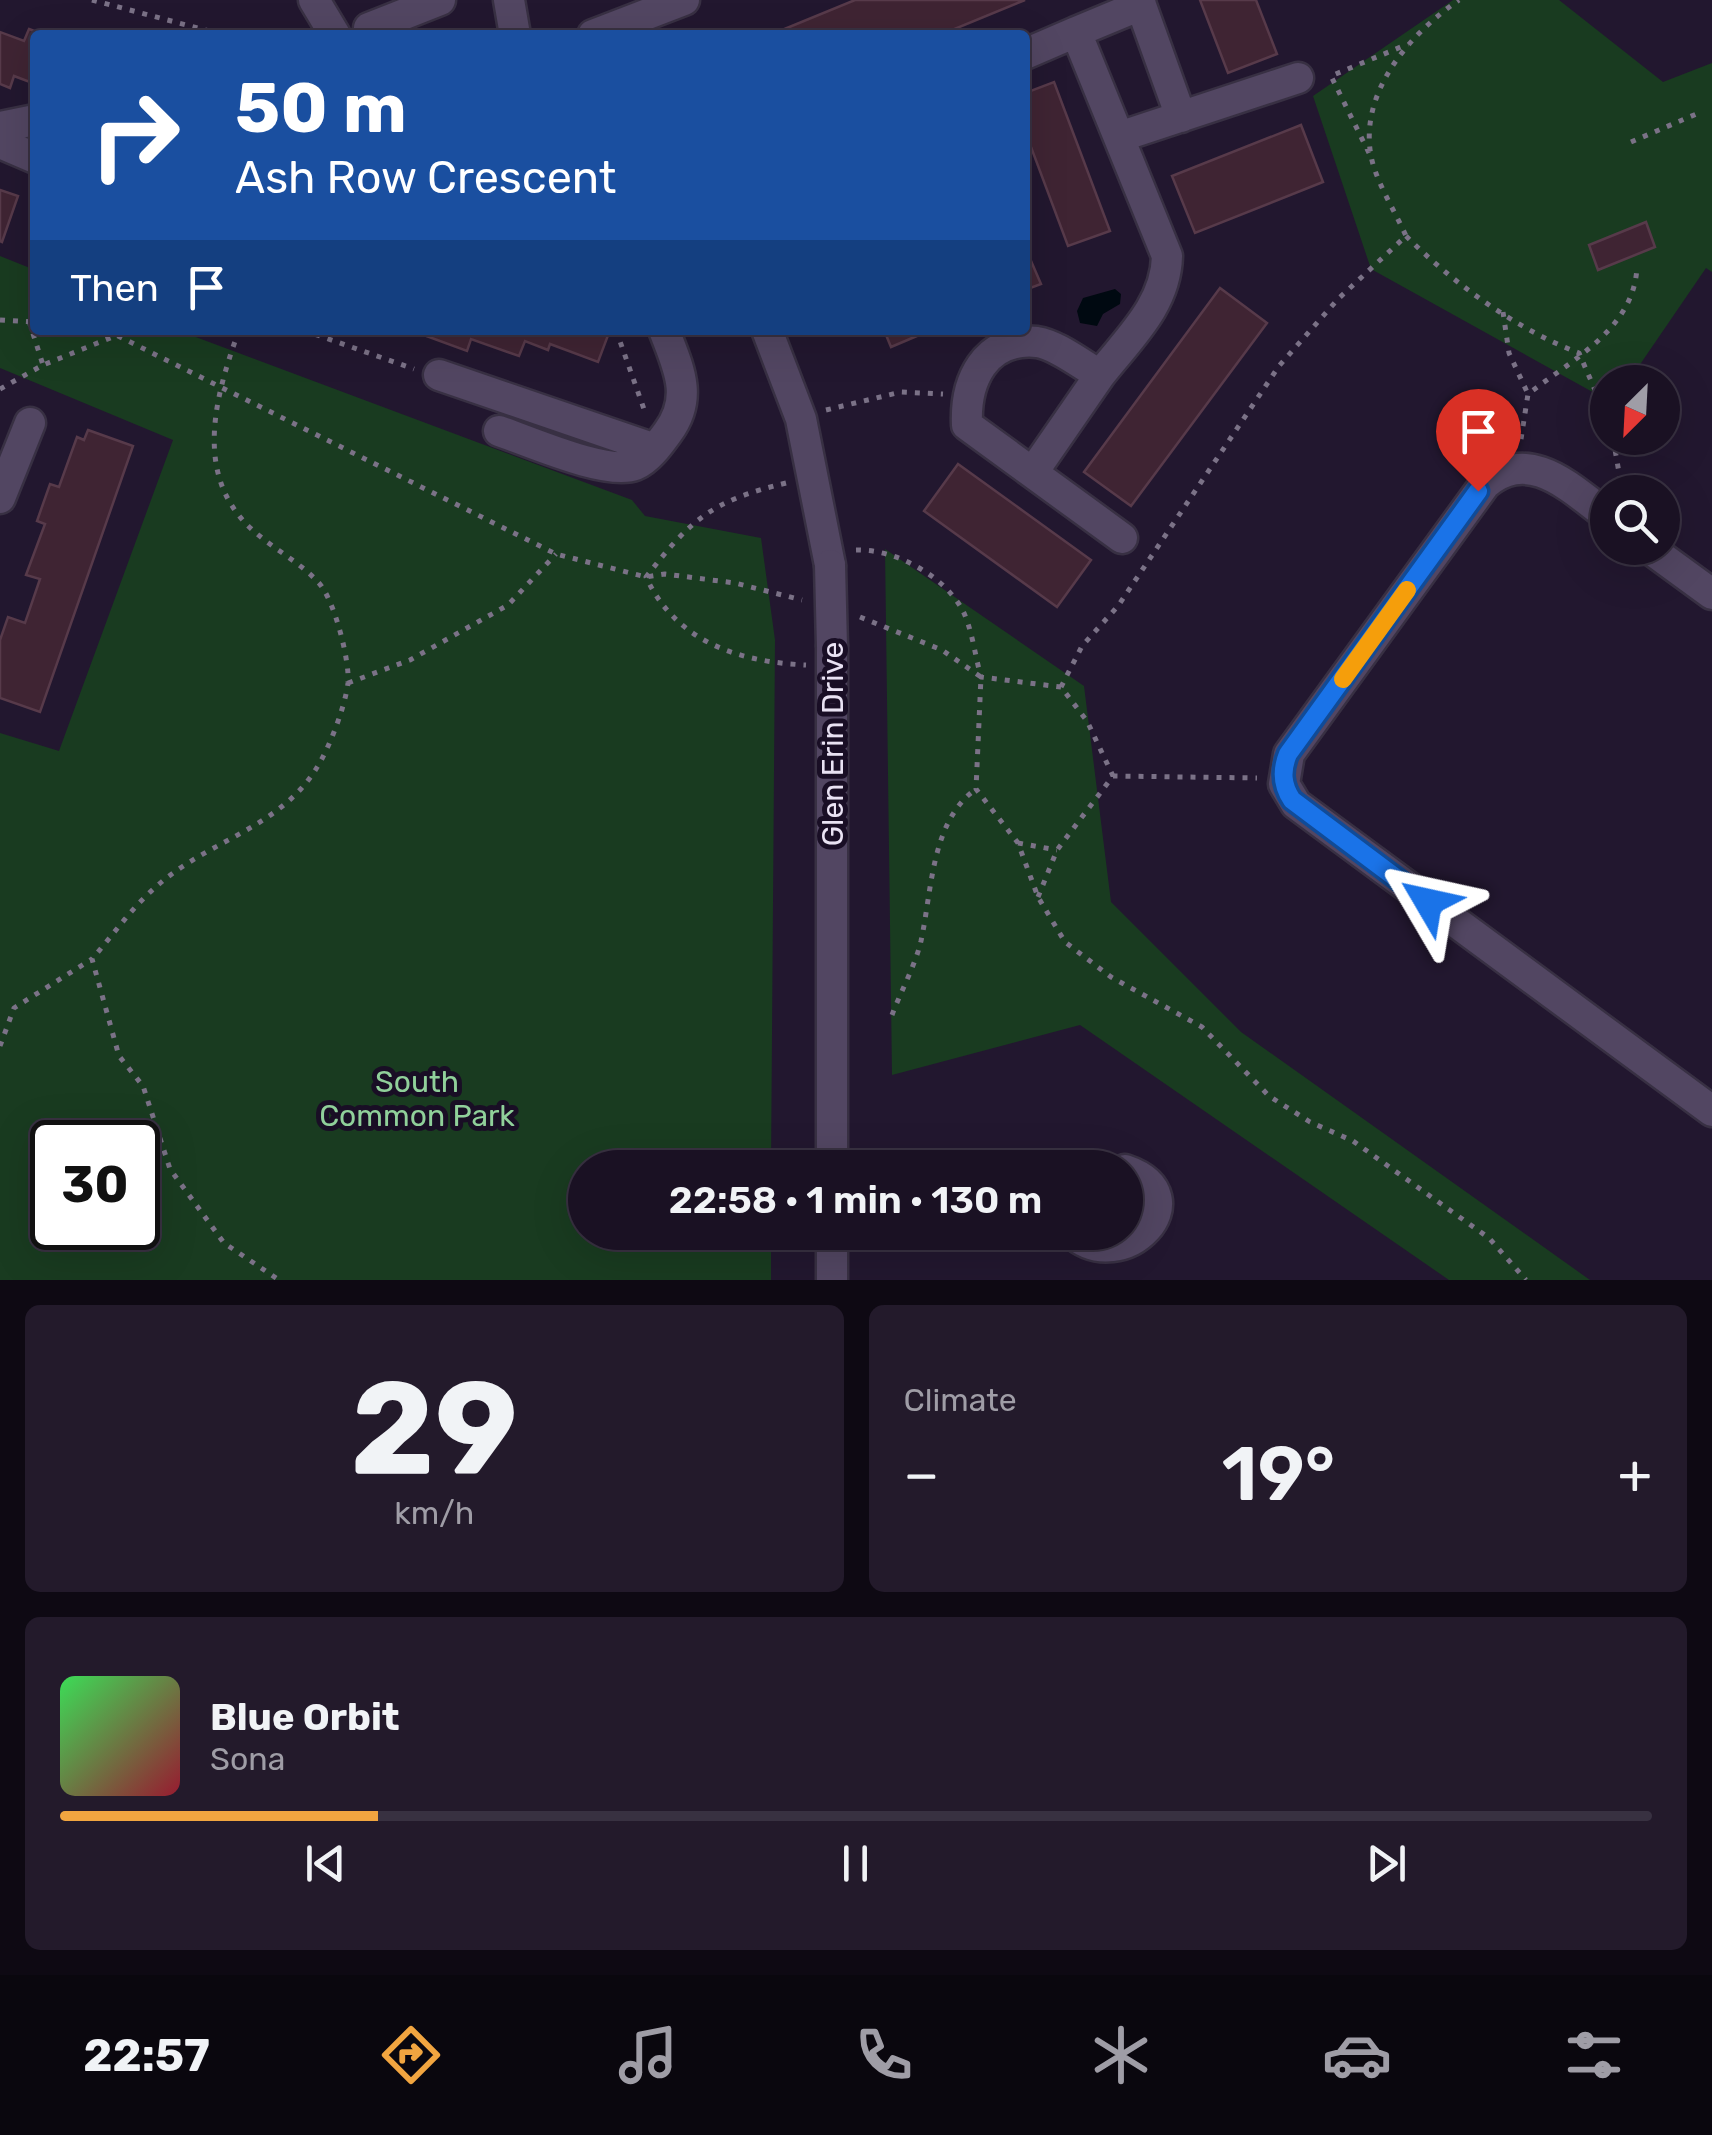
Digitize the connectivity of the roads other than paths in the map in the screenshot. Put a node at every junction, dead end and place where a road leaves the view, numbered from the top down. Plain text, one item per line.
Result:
1 (314, 0) edge
2 (440, 0) edge
3 (510, 0) edge
4 (684, 0) edge
5 (1140, 3) edge
6 (645, 17) edge
7 (369, 28) dead end
8 (331, 30) edge
9 (514, 30) edge
10 (607, 30) edge
11 (1076, 32) junction
12 (1030, 52) edge
13 (1298, 78) dead end
14 (1181, 117) junction
15 (30, 121) edge
16 (0, 127) edge
17 (1120, 137) junction
18 (0, 143) edge
19 (30, 156) edge
20 (666, 335) edge
21 (769, 335) edge
22 (1100, 374) junction
23 (439, 375) road end
24 (30, 424) dead end
25 (499, 431) dead end
26 (655, 449) junction
27 (1034, 472) junction
28 (0, 498) edge
29 (1590, 503) edge
30 (1122, 538) dead end
31 (1672, 565) edge
32 (1712, 594) edge
33 (1712, 1111) edge
34 (832, 1150) edge
35 (1143, 1181) edge
36 (1143, 1243) edge
37 (832, 1250) edge
38 (1138, 1250) edge
39 (1083, 1251) edge
40 (832, 1280) edge

1 - 8 street
2 - 7 street
3 - 9 street
4 - 6 street
5 - 11 street
5 - 14 street
6 - 10 street
11 - 12 street
11 - 17 street
13 - 14 street
14 - 17 street
15 - 16 street
17 - 22 street
18 - 19 street
20 - 26 street
21 - 34 street, Glen Erin Drive, bridge
22 - 27 street
22 - 27 street
23 - 26 street
24 - 28 street
25 - 26 street
27 - 30 street
29 - 33 street
31 - 32 street
35 - 36 street
37 - 40 street
38 - 39 street

